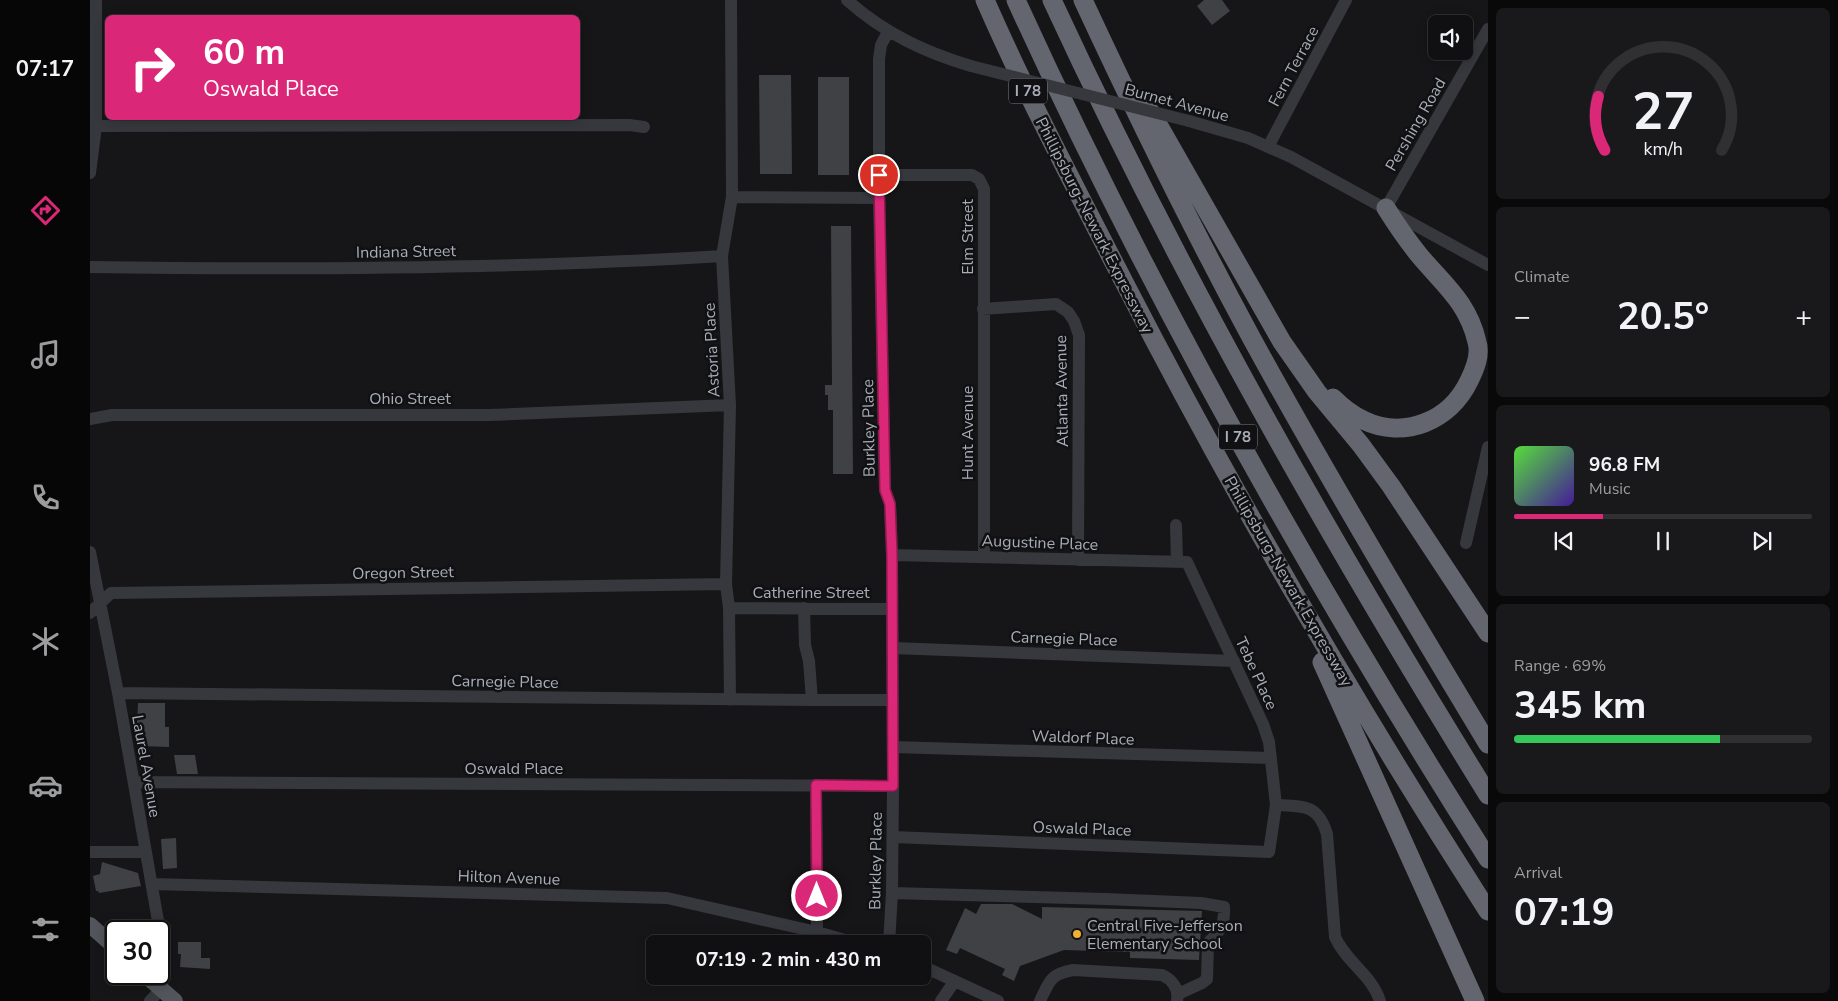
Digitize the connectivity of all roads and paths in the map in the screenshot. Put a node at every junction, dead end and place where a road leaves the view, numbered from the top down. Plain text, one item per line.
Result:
1 (96, 0) edge
2 (731, 0) edge
3 (847, 0) edge
4 (985, 0) edge
5 (1016, 0) edge
6 (1052, 0) edge
7 (1083, 0) edge
8 (1346, 0) edge
9 (1096, 29) junction
10 (1488, 29) edge
11 (888, 32) junction
12 (96, 126) junction
13 (644, 127) dead end
14 (1268, 147) junction
15 (92, 154) edge
16 (90, 174) edge
17 (879, 175) junction
18 (732, 197) junction
19 (879, 198) junction
20 (1386, 208) junction
21 (722, 256) junction
22 (1488, 265) edge
23 (90, 267) edge
24 (983, 309) junction
25 (1488, 330) edge
26 (1479, 351) junction
27 (1303, 372) junction
28 (730, 405) junction
29 (90, 419) edge
30 (1488, 448) edge
31 (1176, 525) dead end
32 (1466, 543) dead end
33 (90, 552) edge
34 (892, 555) junction
35 (984, 556) junction
36 (1078, 560) junction
37 (1182, 561) junction
38 (1280, 567) junction
39 (726, 584) junction
40 (100, 602) junction
41 (729, 608) junction
42 (804, 608) junction
43 (892, 609) junction
44 (90, 613) edge
45 (1488, 633) edge
46 (893, 648) junction
47 (1234, 661) junction
48 (118, 693) junction
49 (730, 700) junction
50 (812, 700) junction
51 (893, 700) junction
52 (1488, 744) edge
53 (893, 747) junction
54 (1271, 758) junction
55 (134, 782) junction
56 (816, 785) junction
57 (893, 786) junction
58 (1488, 795) edge
59 (1276, 805) junction
60 (893, 837) junction
61 (90, 852) edge
62 (146, 852) junction
63 (1270, 852) joint
64 (1488, 859) edge
65 (152, 884) junction
66 (892, 893) junction
67 (1488, 911) edge
68 (90, 925) edge
69 (817, 932) junction
70 (828, 935) edge
71 (890, 935) edge
72 (105, 938) edge
73 (931, 970) edge
74 (954, 982) junction
75 (156, 992) edge
76 (1178, 997) edge
77 (174, 1001) edge
78 (941, 1001) edge
79 (998, 1001) edge
80 (1040, 1001) edge
81 (1380, 1001) edge
82 (1475, 1001) edge

1 - 12 street
2 - 18 street, Astoria Place
3 - 11 street, Burnet Avenue
4 - 38 highway, Phillipsburg-Newark Expressway / I 78
5 - 64 highway, Phillipsburg-Newark Expressway / I 78
6 - 58 highway, I 78
7 - 9 highway
8 - 14 street, Fern Terrace
9 - 27 highway
9 - 52 highway
10 - 20 street, Pershing Road
11 - 14 street, Burnet Avenue, bridge
11 - 17 street, Burkley Place
12 - 13 street
12 - 15 street
14 - 20 street, Burnet Avenue
15 - 16 street
17 - 19 street, Burkley Place
17 - 24 street, Elm Street
18 - 19 street
18 - 21 street, Astoria Place
19 - 34 street, Burkley Place
20 - 22 street, Burnet Avenue
20 - 26 highway
21 - 23 street, Indiana Street
21 - 28 street, Astoria Place
24 - 35 street, Hunt Avenue
24 - 36 street, Atlanta Avenue
25 - 26 highway
26 - 27 highway
27 - 45 highway
28 - 29 street, Ohio Street
28 - 39 street, Astoria Place
30 - 32 street
31 - 37 street
33 - 40 street, Laurel Avenue
34 - 35 street, Augustine Place
34 - 43 street, Burkley Place
35 - 36 street, Augustine Place
36 - 37 street, Augustine Place
37 - 47 street, Tebe Place
38 - 67 highway, Phillipsburg-Newark Expressway / I 78
38 - 82 highway
39 - 40 street, Oregon Street
39 - 41 street, Astoria Place
40 - 44 street, Oregon Street
40 - 48 street, Laurel Avenue
41 - 42 street, Catherine Street
41 - 49 street, Astoria Place
42 - 43 street, Catherine Street
42 - 50 street
43 - 46 street, Burkley Place
46 - 47 street, Carnegie Place
46 - 51 street, Burkley Place
47 - 54 street, Tebe Place
48 - 49 street, Carnegie Place
48 - 55 street, Laurel Avenue
49 - 50 street, Carnegie Place
50 - 51 street, Carnegie Place
51 - 53 street, Burkley Place
53 - 54 street, Waldorf Place
53 - 57 street, Burkley Place
54 - 59 street, Tebe Place
55 - 56 street, Oswald Place
55 - 62 street, Laurel Avenue
56 - 57 street, Oswald Place
56 - 69 street
57 - 60 street, Burkley Place
59 - 63 street, Tebe Place
59 - 81 street
60 - 63 street, Oswald Place
60 - 66 street, Burkley Place
61 - 62 street
62 - 65 street, Laurel Avenue
65 - 69 street, Hilton Avenue
65 - 75 street, Laurel Avenue
66 - 71 street, Burkley Place
66 - 76 street
68 - 72 main road
69 - 70 street, Hilton Avenue
73 - 74 street
74 - 78 street
74 - 79 street
75 - 77 main road
76 - 80 street

